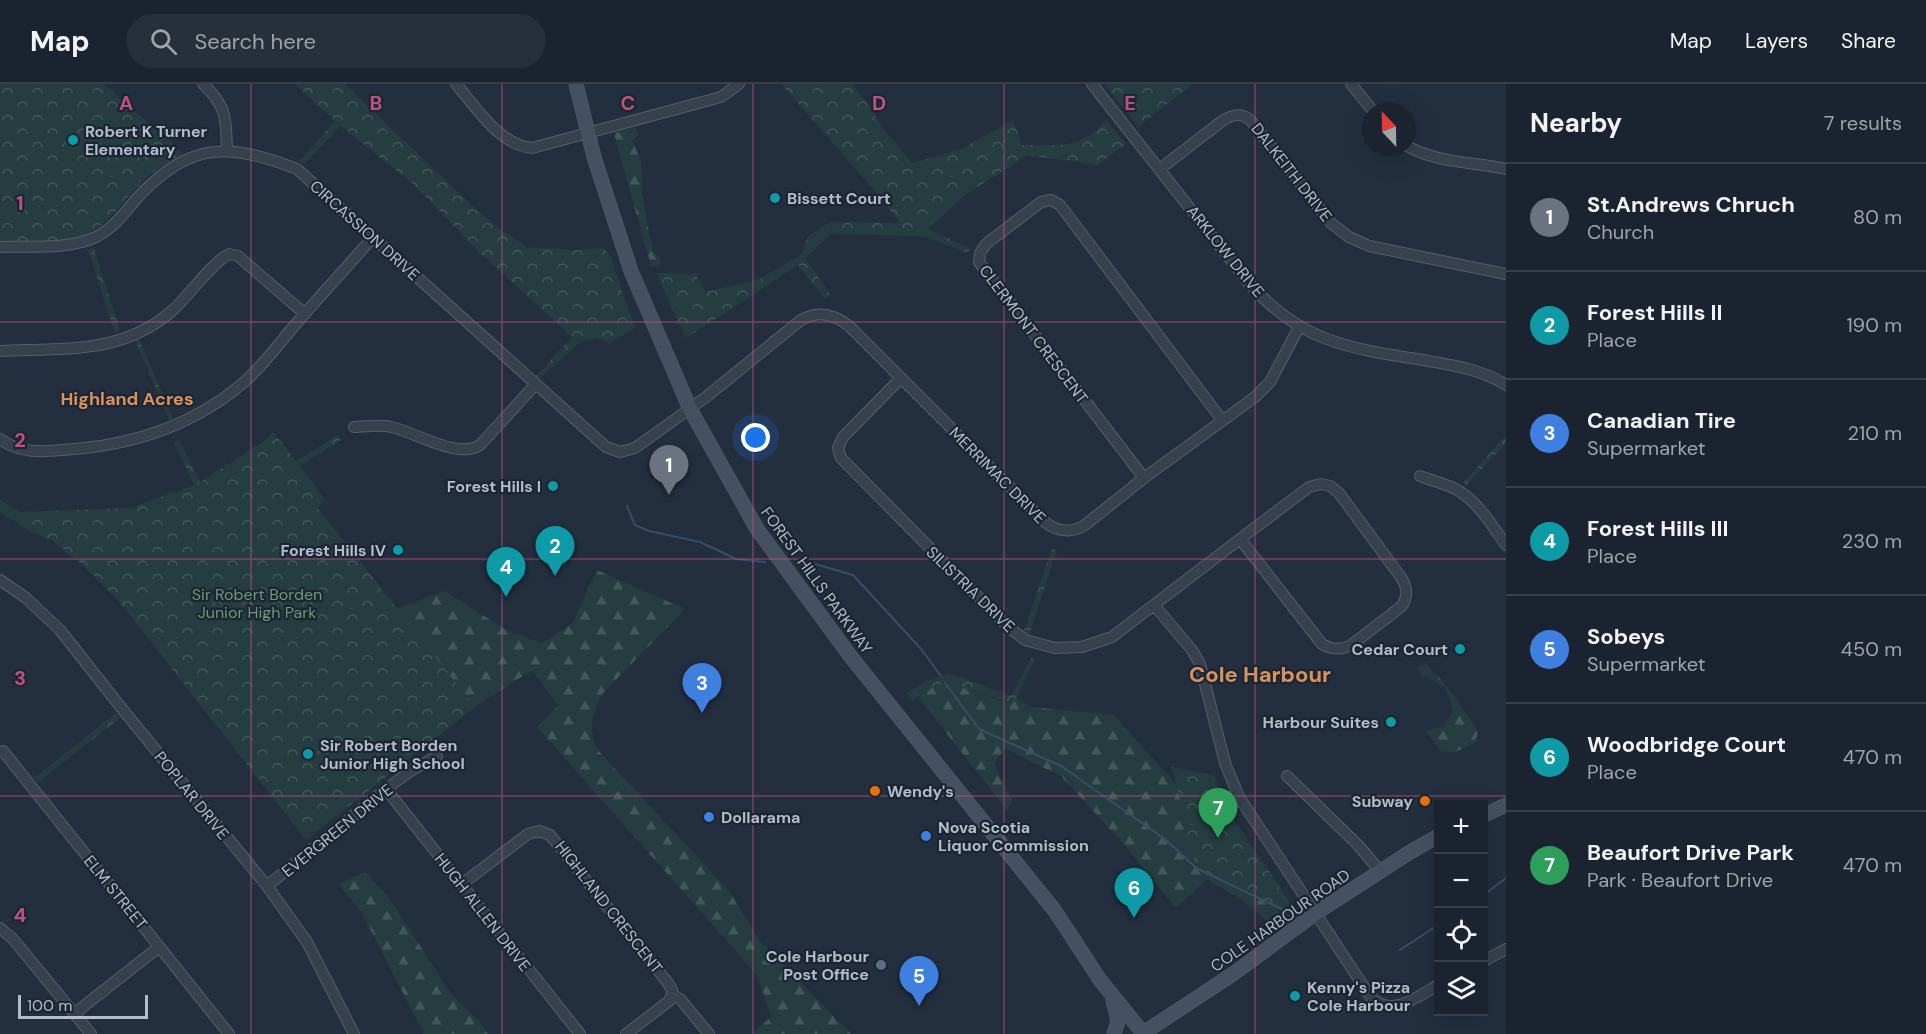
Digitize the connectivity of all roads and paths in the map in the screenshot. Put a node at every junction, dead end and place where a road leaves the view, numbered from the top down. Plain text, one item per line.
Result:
1 (203, 84) edge
2 (456, 84) edge
3 (576, 84) edge
4 (739, 84) edge
5 (1092, 84) edge
6 (1351, 84) edge
7 (1366, 102) edge
8 (588, 133) junction
9 (227, 150) junction
10 (1416, 151) edge
11 (1160, 169) junction
12 (1506, 169) edge
13 (373, 237) junction
14 (0, 247) edge
15 (1506, 274) edge
16 (305, 314) junction
17 (1299, 327) junction
18 (0, 351) edge
19 (901, 378) junction
20 (535, 385) junction
21 (1506, 385) edge
22 (690, 409) junction
23 (1222, 420) junction
24 (354, 427) dead end
25 (0, 439) edge
26 (1419, 476) dead end
27 (1144, 478) junction
28 (1240, 539) junction
29 (1506, 545) edge
30 (0, 579) edge
31 (1154, 605) junction
32 (3, 751) dead end
33 (437, 756) dead end
34 (1287, 776) dead end
35 (386, 789) junction
36 (1506, 805) edge
37 (1488, 813) edge
38 (1434, 839) edge
39 (1380, 871) junction
40 (462, 884) junction
41 (267, 886) junction
42 (1316, 913) junction
43 (0, 928) edge
44 (159, 947) junction
45 (1506, 949) edge
46 (1488, 959) edge
47 (1434, 987) edge
48 (672, 994) junction
49 (1112, 995) junction
50 (75, 1014) junction
51 (91, 1034) edge
52 (229, 1034) edge
53 (354, 1034) edge
54 (580, 1034) edge
55 (626, 1034) edge
56 (708, 1034) edge
57 (1114, 1034) edge
58 (1142, 1034) edge

1 - 9 street
2 - 8 street
3 - 8 main road, FOREST HILLS PARKWAY
4 - 8 street
5 - 11 street, ARKLOW DRIVE
6 - 7 street
8 - 22 main road, FOREST HILLS PARKWAY
9 - 13 street, CIRCASSION DRIVE
9 - 14 street, CIRCASSION DRIVE
10 - 12 street
11 - 15 street, DALKEITH DRIVE
11 - 17 street, ARKLOW DRIVE
13 - 16 street
13 - 20 street, CIRCASSION DRIVE
16 - 18 street
16 - 25 street
17 - 21 street, ARKLOW DRIVE
17 - 23 street, MERRIMAC DRIVE
19 - 22 street, MERRIMAC DRIVE
19 - 27 street, MERRIMAC DRIVE
19 - 31 street, SILISTRIA DRIVE
20 - 22 street, CIRCASSION DRIVE
20 - 24 street
22 - 49 main road, FOREST HILLS PARKWAY
23 - 27 street, MERRIMAC DRIVE
23 - 27 street, CLERMONT CRESCENT
26 - 29 street
28 - 28 street, SILISTRIA DRIVE
28 - 31 street, SILISTRIA DRIVE
30 - 41 street, POPLAR DRIVE
31 - 42 street
32 - 44 street, ELM STREET
33 - 35 street, EVERGREEN DRIVE
34 - 39 street
35 - 40 street, HUGH ALLEN DRIVE
35 - 41 street, EVERGREEN DRIVE
36 - 37 main road
38 - 39 main road, COLE HARBOUR ROAD
39 - 42 main road, COLE HARBOUR ROAD
40 - 48 street, HIGHLAND CRESCENT
40 - 54 street, HUGH ALLEN DRIVE
41 - 53 street, POPLAR DRIVE
42 - 47 street
42 - 58 main road, COLE HARBOUR ROAD
43 - 50 street
44 - 50 street
44 - 52 street, ELM STREET
45 - 46 street
48 - 55 street
48 - 56 street, HIGHLAND CRESCENT
49 - 57 main road
49 - 58 main road, FOREST HILLS PARKWAY
50 - 51 street

